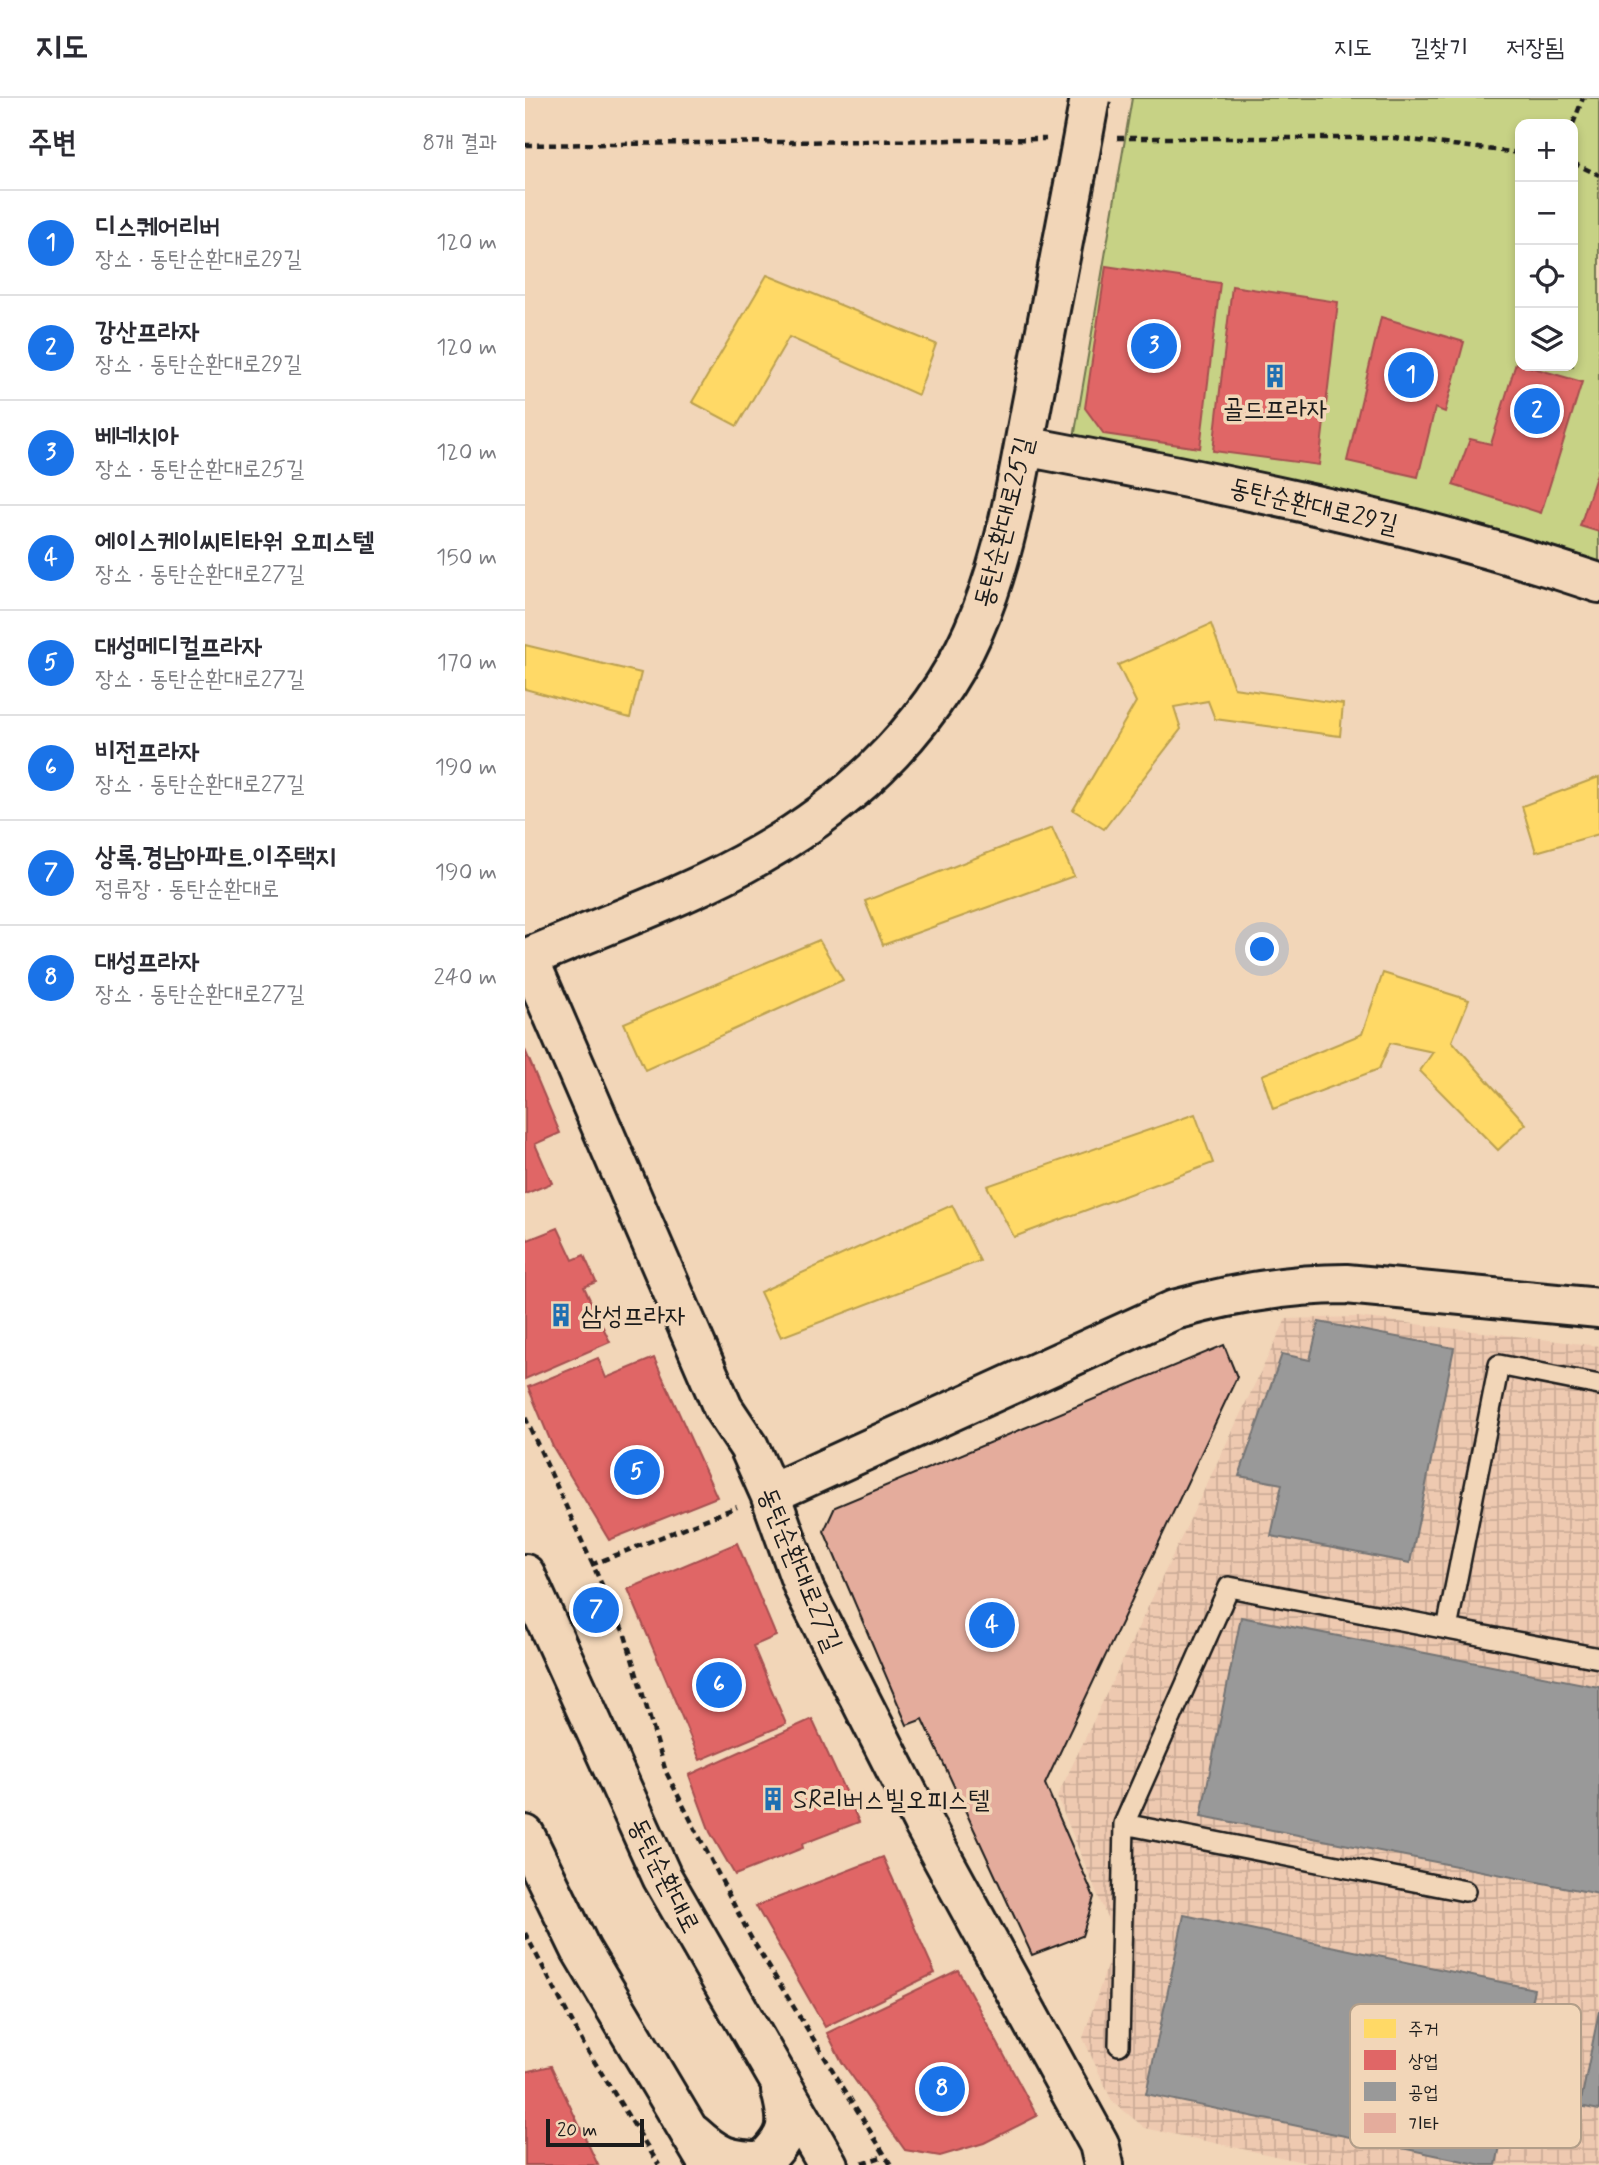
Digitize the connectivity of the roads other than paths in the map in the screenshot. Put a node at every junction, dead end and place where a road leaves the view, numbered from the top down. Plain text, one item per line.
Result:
1 (1090, 98) edge
2 (1024, 446) junction
3 (1599, 583) edge
4 (527, 958) edge
5 (1599, 1308) edge
6 (1599, 1385) edge
7 (770, 1494) junction
8 (525, 1574) edge
9 (1447, 1629) junction
10 (1599, 1658) edge
11 (1124, 1824) junction
12 (525, 1835) edge
13 (1465, 1891) dead end
14 (1119, 2045) dead end
15 (779, 2085) junction
16 (689, 2130) junction
17 (709, 2165) edge
18 (828, 2165) edge
19 (1104, 2165) edge

1 - 2 street, 동탄순환대로25길, bridge
2 - 3 street, 동탄순환대로29길
2 - 4 street, 동탄순환대로25길
4 - 7 street, 동탄순환대로27길
5 - 7 street
6 - 9 lane
7 - 19 street, 동탄순환대로27길
8 - 15 street, 동탄순환대로
9 - 10 lane
9 - 11 lane
11 - 13 lane
11 - 14 lane
12 - 16 street
15 - 16 street
15 - 18 street, 동탄순환대로
16 - 17 street

